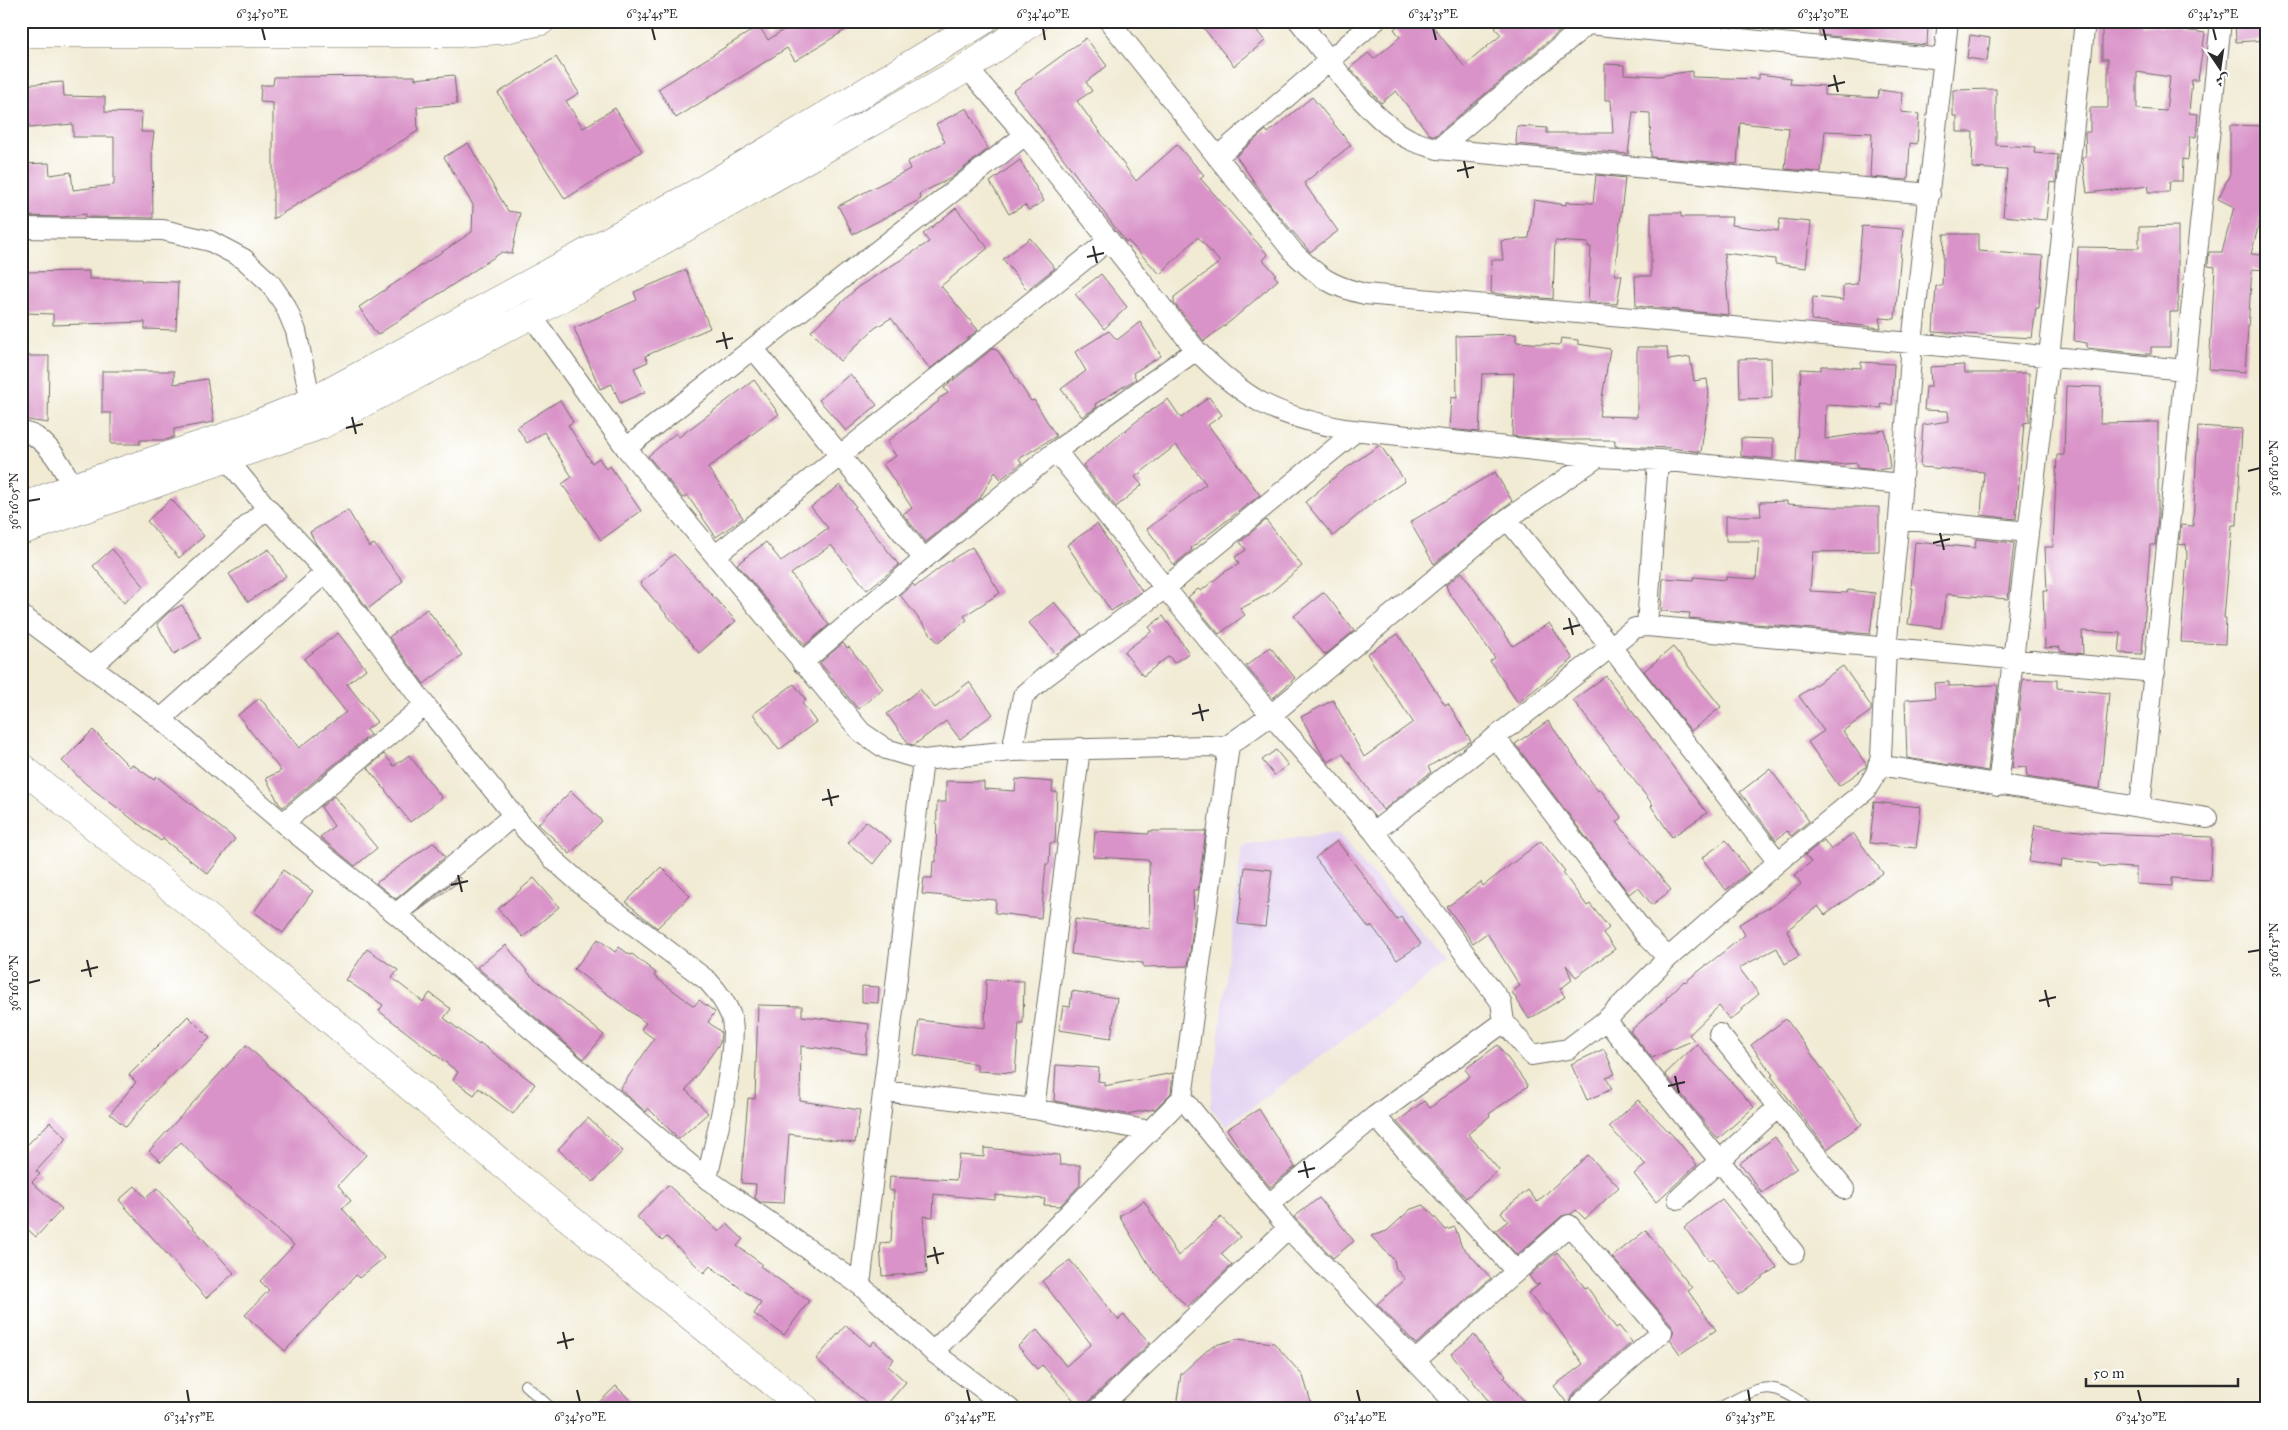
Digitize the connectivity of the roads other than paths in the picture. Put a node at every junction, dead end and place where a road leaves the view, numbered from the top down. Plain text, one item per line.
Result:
1 (541, 21) edge
2 (983, 21) edge
3 (1034, 21) edge
4 (1109, 21) edge
5 (1299, 21) edge
6 (1375, 21) edge
7 (1948, 21) edge
8 (2085, 21) edge
9 (2221, 21) edge
10 (1590, 23) edge
11 (21, 33) edge
12 (1329, 59) junction
13 (1944, 59) junction
14 (967, 68) junction
15 (1025, 135) junction
16 (1438, 149) junction
17 (1217, 157) junction
18 (1930, 194) junction
19 (21, 228) edge
20 (1109, 240) junction
21 (531, 315) junction
22 (1912, 343) junction
23 (753, 348) junction
24 (1196, 350) junction
25 (2049, 357) junction
26 (2185, 370) junction
27 (316, 414) junction
28 (21, 431) edge
29 (1356, 431) junction
30 (626, 448) junction
31 (1056, 451) junction
32 (840, 455) junction
33 (1598, 457) junction
34 (226, 458) junction
35 (1658, 460) junction
36 (1902, 484) junction
37 (76, 499) junction
38 (21, 508) edge
39 (267, 508) junction
40 (1900, 519) junction
41 (1506, 520) junction
42 (21, 531) edge
43 (2028, 532) junction
44 (716, 556) junction
45 (924, 559) junction
46 (326, 572) junction
47 (1165, 588) junction
48 (21, 615) edge
49 (1647, 626) junction
50 (1611, 647) junction
51 (1886, 648) junction
52 (2013, 659) junction
53 (802, 663) junction
54 (92, 666) junction
55 (2155, 672) junction
56 (425, 705) junction
57 (1271, 715) junction
58 (161, 719) junction
59 (1495, 737) junction
60 (1229, 746) junction
61 (1080, 748) junction
62 (1012, 751) junction
63 (923, 760) junction
64 (1878, 765) junction
65 (21, 767) edge
66 (1998, 786) junction
67 (2140, 807) junction
68 (514, 815) junction
69 (2207, 818) dead end
70 (283, 823) junction
71 (1374, 832) junction
72 (1778, 862) junction
73 (396, 914) junction
74 (1668, 958) junction
75 (1606, 1020) junction
76 (1504, 1022) junction
77 (1719, 1034) dead end
78 (885, 1091) junction
79 (1182, 1098) junction
80 (1778, 1107) junction
81 (1034, 1110) junction
82 (1375, 1116) junction
83 (1150, 1131) junction
84 (1720, 1159) junction
85 (707, 1179) junction
86 (1844, 1189) dead end
87 (1678, 1199) dead end
88 (1269, 1204) junction
89 (1288, 1228) junction
90 (1794, 1253) dead end
91 (1516, 1271) junction
92 (860, 1285) junction
93 (933, 1352) junction
94 (1415, 1361) junction
95 (525, 1385) dead end
96 (1581, 1403) dead end
97 (552, 1409) edge
98 (806, 1409) edge
99 (1010, 1409) edge
100 (1098, 1409) edge
101 (1461, 1409) edge
102 (1717, 1409) edge
103 (1811, 1409) edge

1 - 11 main road
2 - 27 main road
3 - 14 main road
4 - 17 street
5 - 12 street
6 - 12 street
7 - 13 street
8 - 25 street
9 - 26 street
10 - 13 street
10 - 16 street
12 - 16 street
12 - 17 street
13 - 18 street
14 - 15 street
14 - 21 main road
15 - 20 street
15 - 23 street
16 - 18 street
17 - 22 street
18 - 22 street
19 - 27 street
20 - 24 street
20 - 32 street
21 - 27 main road
21 - 30 street
22 - 25 street
22 - 36 street
23 - 30 street
23 - 32 street
24 - 29 street
24 - 31 street
25 - 26 street
25 - 43 street
26 - 55 street
27 - 34 main road
27 - 37 main road
28 - 37 street
29 - 33 street
29 - 47 street
30 - 44 street
31 - 45 street
31 - 47 street
32 - 44 street
32 - 45 street
33 - 35 street
33 - 41 street
34 - 37 main road
34 - 39 street
35 - 36 street
35 - 49 street
36 - 40 street
37 - 38 main road
37 - 42 main road
39 - 46 street
39 - 54 street
40 - 43 street
40 - 51 street
41 - 50 street
41 - 57 street
43 - 52 street
44 - 53 street
45 - 53 street
46 - 56 street
46 - 58 street
47 - 57 street
47 - 62 street
48 - 54 street
49 - 50 street
49 - 51 street
50 - 59 street
50 - 72 street
51 - 52 street
51 - 64 street
52 - 55 street
52 - 66 street
53 - 63 street
54 - 58 street
55 - 67 street
56 - 68 street
56 - 70 street
57 - 60 street
57 - 71 street
58 - 70 street
59 - 71 street
59 - 74 street
60 - 61 street
60 - 79 street
61 - 62 street
61 - 81 street
62 - 63 street
63 - 78 street
64 - 66 street
64 - 72 street
65 - 98 main road
66 - 67 street
67 - 69 street
68 - 73 street
68 - 85 street
70 - 73 street
71 - 76 street
72 - 74 street
73 - 85 street
74 - 75 street
75 - 76 street
75 - 84 street
76 - 82 street
77 - 80 street
78 - 81 street
78 - 92 street
79 - 83 street
79 - 88 street
80 - 84 street
80 - 86 street
81 - 83 street
82 - 88 street
82 - 91 street
83 - 93 street
84 - 87 street
84 - 90 street
85 - 92 street
88 - 89 street
89 - 94 street
89 - 100 street
91 - 94 street
91 - 96 street
92 - 93 street
93 - 99 street
94 - 101 street
95 - 97 lane
102 - 103 lane

